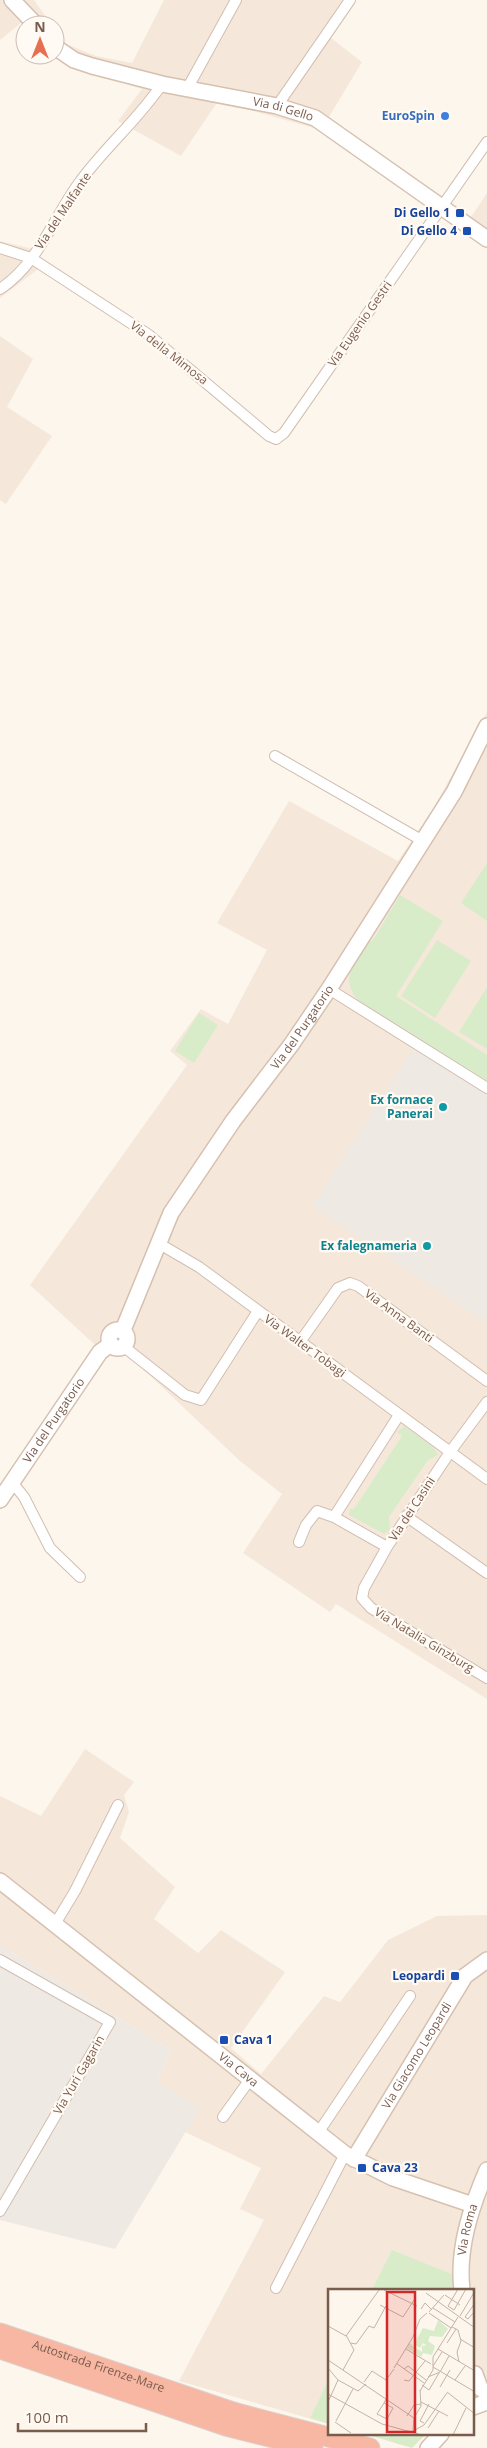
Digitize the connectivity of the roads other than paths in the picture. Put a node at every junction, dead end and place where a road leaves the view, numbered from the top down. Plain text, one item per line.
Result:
1 (12, 0) edge
2 (236, 0) edge
3 (347, 1) edge
4 (26, 15) edge
5 (65, 53) edge
6 (162, 84) junction
7 (187, 89) junction
8 (277, 106) junction
9 (487, 142) edge
10 (442, 207) junction
11 (486, 237) edge
12 (0, 248) edge
13 (31, 258) junction
14 (0, 289) edge
15 (276, 438) joint
16 (487, 726) edge
17 (276, 756) dead end
18 (423, 841) junction
19 (329, 989) junction
20 (487, 1088) edge
21 (158, 1243) junction
22 (258, 1311) junction
23 (300, 1342) junction
24 (117, 1345) junction
25 (487, 1381) edge
26 (487, 1402) edge
27 (399, 1415) junction
28 (450, 1452) junction
29 (487, 1479) edge
30 (12, 1482) junction
31 (0, 1500) edge
32 (334, 1516) junction
33 (406, 1516) junction
34 (299, 1542) dead end
35 (387, 1546) junction
36 (487, 1574) edge
37 (80, 1577) dead end
38 (487, 1678) edge
39 (118, 1805) dead end
40 (0, 1881) edge
41 (55, 1924) junction
42 (0, 1960) edge
43 (487, 1960) edge
44 (410, 1996) dead end
45 (250, 2078) junction
46 (223, 2117) dead end
47 (318, 2133) junction
48 (349, 2156) junction
49 (487, 2170) edge
50 (473, 2204) junction
51 (0, 2211) edge
52 (276, 2288) dead end
53 (462, 2289) edge
54 (0, 2333) edge
55 (0, 2349) edge
56 (474, 2374) edge
57 (487, 2393) edge
58 (487, 2402) edge
59 (474, 2407) edge
60 (439, 2436) edge
61 (313, 2448) edge
62 (370, 2448) edge
63 (428, 2448) edge

1 - 4 street
2 - 7 street
3 - 8 street
5 - 6 street, Via di Gello
6 - 7 street, Via di Gello
6 - 13 street, Via del Malfante
7 - 8 street, Via di Gello
8 - 10 street, Via di Gello
9 - 10 street, Via Eugenio Gestri
10 - 11 street, Via di Gello
10 - 15 street, Via Eugenio Gestri
12 - 13 street, Via della Mimosa
13 - 14 street, Via del Malfante
13 - 15 street, Via della Mimosa
16 - 18 street, Via del Purgatorio
17 - 18 street
18 - 19 street, Via del Purgatorio
19 - 20 street
19 - 21 street, Via del Purgatorio
21 - 22 street, Via Walter Tobagi
21 - 24 street, Via del Purgatorio
22 - 23 street, Via Walter Tobagi
22 - 24 street
23 - 25 street, Via Anna Banti
23 - 27 street, Via Walter Tobagi
24 - 30 street, Via del Purgatorio
26 - 28 street, Via dei Casini
27 - 28 street, Via Walter Tobagi
27 - 32 street
28 - 29 street, Via Walter Tobagi
28 - 33 street, Via dei Casini
30 - 31 street, Via del Purgatorio
30 - 37 street
32 - 34 street
32 - 35 street, Via dei Casini
33 - 35 street, Via dei Casini
33 - 36 street
35 - 38 street, Via Natalia Ginzburg
39 - 41 street
40 - 41 street, Via Cava
41 - 45 street, Via Cava
42 - 51 street, Via Yuri Gagarin
43 - 48 street, Via Giacomo Leopardi
44 - 47 street
45 - 46 street
45 - 47 street, Via Cava
47 - 48 street, Via Cava
48 - 50 street, Via Cava
48 - 52 street
49 - 50 street, Via Roma
50 - 53 street, Via Roma
54 - 62 highway, Autostrada Firenze-Mare
55 - 61 highway, Autostrada Firenze-Mare
56 - 57 street
58 - 59 street
60 - 63 street

